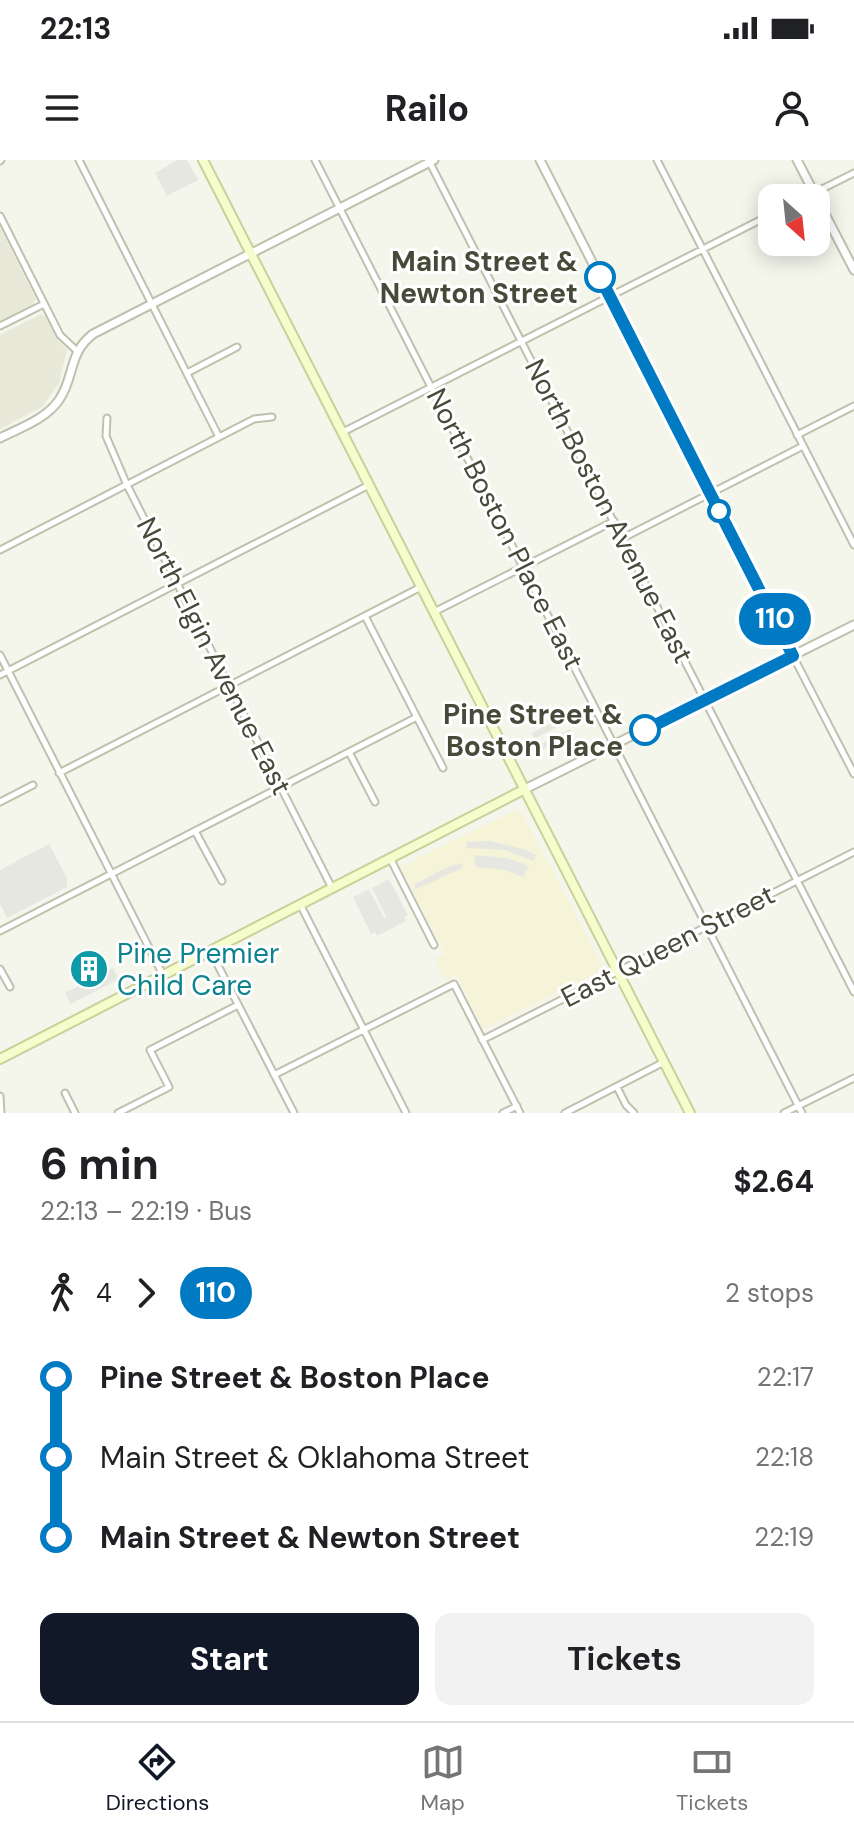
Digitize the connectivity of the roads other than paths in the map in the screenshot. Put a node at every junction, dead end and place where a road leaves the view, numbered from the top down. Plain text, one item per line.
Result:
1 (79, 160) edge
2 (203, 160) edge
3 (315, 160) edge
4 (540, 160) edge
5 (657, 160) edge
6 (797, 160) edge
7 (431, 161) edge
8 (854, 173) edge
9 (809, 184) edge
10 (830, 185) edge
11 (339, 208) junction
12 (0, 216) edge
13 (758, 221) edge
14 (830, 224) edge
15 (702, 250) junction
16 (251, 253) junction
17 (854, 270) edge
18 (610, 297) junction
19 (44, 304) junction
20 (152, 304) junction
21 (0, 326) edge
22 (523, 341) junction
23 (237, 347) dead end
24 (77, 351) junction
25 (187, 373) junction
26 (433, 387) junction
27 (854, 406) edge
28 (272, 417) dead end
29 (107, 418) dead end
30 (342, 432) junction
31 (797, 435) junction
32 (219, 437) junction
33 (0, 438) edge
34 (803, 446) junction
35 (127, 485) junction
36 (369, 485) junction
37 (711, 494) junction
38 (614, 521) junction
39 (623, 538) junction
40 (854, 545) edge
41 (0, 550) edge
42 (524, 567) junction
43 (177, 583) junction
44 (421, 587) junction
45 (434, 612) junction
46 (365, 616) junction
47 (854, 625) edge
48 (0, 655) edge
49 (793, 656) junction
50 (8, 671) junction
51 (0, 675) edge
52 (230, 685) junction
53 (706, 701) junction
54 (417, 717) junction
55 (614, 744) junction
56 (349, 752) junction
57 (443, 768) dead end
58 (59, 773) junction
59 (854, 774) edge
60 (33, 785) dead end
61 (281, 787) junction
62 (525, 789) junction
63 (0, 802) edge
64 (375, 802) dead end
65 (195, 831) junction
66 (854, 852) edge
67 (391, 860) junction
68 (111, 874) junction
69 (797, 880) junction
70 (222, 881) dead end
71 (333, 890) junction
72 (301, 906) junction
73 (707, 926) junction
74 (0, 931) edge
75 (434, 945) dead end
76 (211, 952) junction
77 (0, 969) edge
78 (618, 971) junction
79 (163, 976) junction
80 (10, 987) dead end
81 (854, 992) edge
82 (238, 1005) junction
83 (364, 1029) junction
84 (482, 1040) junction
85 (0, 1059) edge
86 (664, 1062) junction
87 (274, 1075) junction
88 (854, 1078) edge
89 (617, 1087) junction
90 (65, 1093) dead end
91 (0, 1096) edge
92 (626, 1105) junction
93 (517, 1106) junction
94 (799, 1106) junction
95 (575, 1111) edge
96 (120, 1112) edge
97 (1, 1113) edge
98 (75, 1113) edge
99 (294, 1113) edge
100 (406, 1113) edge
101 (503, 1113) edge
102 (520, 1113) edge
103 (565, 1113) edge
104 (625, 1113) edge
105 (634, 1113) edge
106 (690, 1113) edge
107 (784, 1113) edge
108 (802, 1113) edge

1 - 20 street
2 - 16 main road
3 - 11 street, North Boston Place East
4 - 18 street
5 - 15 street
6 - 9 street
7 - 11 street
7 - 22 street, North Boston Avenue East
8 - 10 street
11 - 16 street
11 - 26 street, North Boston Place East
12 - 19 street
13 - 15 street
14 - 17 street
15 - 18 street
15 - 31 street
16 - 20 street
16 - 30 main road
18 - 22 street
18 - 37 street
19 - 21 street
19 - 24 street
20 - 24 street
20 - 25 street
22 - 26 street
22 - 38 street, North Boston Avenue East
23 - 25 street
24 - 33 street
25 - 32 street
26 - 30 street
26 - 42 street, North Boston Place East
27 - 31 street
28 - 32 street
29 - 35 street, North Elgin Avenue East
30 - 36 main road
31 - 34 street
32 - 35 street
34 - 37 street
34 - 40 street
35 - 41 street
35 - 43 street, North Elgin Avenue East
36 - 43 street
36 - 44 main road
37 - 39 street
37 - 49 street
38 - 39 street, North Boston Avenue East
38 - 42 street
39 - 53 street, North Boston Avenue East
42 - 45 street
42 - 55 street, North Boston Place East
43 - 50 street
43 - 52 street, North Elgin Avenue East
44 - 45 main road
44 - 46 street
45 - 62 main road
46 - 52 street
46 - 54 street
47 - 49 street
48 - 50 street
49 - 53 street
49 - 59 street
50 - 51 street
50 - 58 street
52 - 58 street
52 - 61 street, North Elgin Avenue East
53 - 55 street
53 - 69 street, North Boston Avenue East
54 - 56 street
54 - 57 street
55 - 62 street
55 - 73 street, North Boston Place East
56 - 61 street
56 - 64 street
58 - 68 street
60 - 63 street
61 - 65 street
61 - 71 street, North Elgin Avenue East
62 - 67 main road
62 - 78 main road
65 - 68 street
65 - 70 street
66 - 69 street, East Queen Street
67 - 71 main road
67 - 75 street
68 - 74 street
68 - 79 street
69 - 73 street, East Queen Street
69 - 81 street, North Boston Avenue East
71 - 72 main road
72 - 76 main road
72 - 83 street
73 - 78 street, East Queen Street
73 - 94 street, North Boston Place East
76 - 79 main road
76 - 82 street
77 - 80 street
78 - 84 street, East Queen Street
78 - 86 main road
79 - 85 main road
82 - 87 street
82 - 96 street
83 - 84 street
83 - 87 street
83 - 100 street
84 - 93 street
86 - 89 street
86 - 106 main road
87 - 99 street
88 - 94 street
89 - 92 street
89 - 95 street
90 - 98 street
91 - 97 street
92 - 104 street
92 - 105 street
93 - 101 street
93 - 102 street
94 - 107 street
94 - 108 street, North Boston Place East
95 - 103 street

